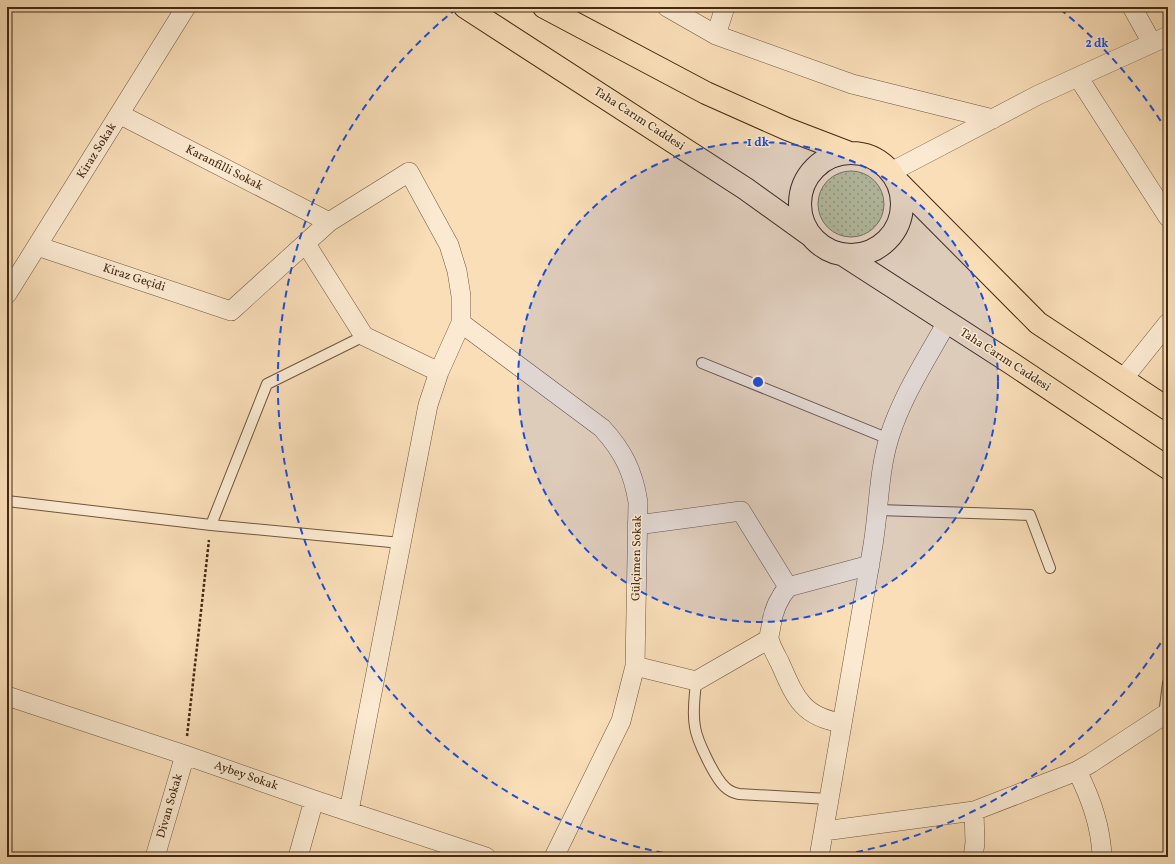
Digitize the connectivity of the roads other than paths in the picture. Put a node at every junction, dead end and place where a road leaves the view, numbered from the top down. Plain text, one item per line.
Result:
1 (186, 7) edge
2 (465, 7) edge
3 (544, 7) edge
4 (668, 7) edge
5 (725, 7) edge
6 (1132, 7) edge
7 (716, 35) junction
8 (1160, 40) edge
9 (1078, 77) junction
10 (119, 114) junction
11 (993, 119) junction
12 (847, 152) junction
13 (894, 177) junction
14 (1168, 217) edge
15 (329, 222) junction
16 (810, 235) junction
17 (306, 244) junction
18 (37, 246) junction
19 (842, 254) junction
20 (7, 294) edge
21 (947, 322) junction
22 (461, 323) junction
23 (1168, 323) edge
24 (364, 336) junction
25 (702, 363) dead end
26 (439, 372) junction
27 (1123, 379) junction
28 (1168, 409) edge
29 (889, 439) junction
30 (1168, 468) edge
31 (7, 501) edge
32 (878, 510) junction
33 (211, 525) junction
34 (638, 525) junction
35 (401, 543) junction
36 (870, 565) junction
37 (1050, 568) dead end
38 (788, 587) junction
39 (769, 639) junction
40 (635, 666) junction
41 (696, 681) junction
42 (1168, 683) edge
43 (7, 696) edge
44 (1166, 718) edge
45 (842, 723) junction
46 (185, 755) junction
47 (1077, 771) junction
48 (829, 799) junction
49 (314, 800) junction
50 (349, 811) junction
51 (974, 811) junction
52 (824, 831) junction
53 (155, 857) edge
54 (298, 857) edge
55 (486, 857) edge
56 (554, 857) edge
57 (819, 857) edge
58 (973, 857) edge
59 (1102, 857) edge

1 - 10 street, Kiraz Sokak
2 - 16 main road, Taha Carım Caddesi
3 - 12 main road
4 - 7 street
5 - 7 street
6 - 8 street
7 - 11 street
8 - 9 street
9 - 11 street
9 - 14 street
10 - 15 street, Karanfilli Sokak
10 - 18 street, Kiraz Sokak
11 - 13 street
12 - 13 main road
12 - 16 main road
13 - 19 main road
13 - 27 main road
15 - 17 street
15 - 22 street
16 - 19 main road
17 - 18 street, Kiraz Geçidi
17 - 24 street
18 - 20 street, Kiraz Sokak
19 - 21 main road, Taha Carım Caddesi
21 - 29 street
21 - 30 main road, Taha Carım Caddesi
22 - 26 street
22 - 34 street, Gülçimen Sokak
23 - 27 street
24 - 26 street
24 - 33 lane
25 - 29 lane
26 - 35 street
27 - 28 main road
29 - 32 street
31 - 33 lane
32 - 36 street
32 - 37 lane
33 - 35 lane
34 - 38 street
34 - 40 street, Gülçimen Sokak
35 - 50 street
36 - 38 street
36 - 45 street
38 - 39 street
39 - 41 street
39 - 45 street
40 - 41 street
40 - 56 street, Gülçimen Sokak
41 - 48 lane
42 - 44 lane
43 - 46 street, Aybey Sokak
44 - 47 street
45 - 48 street
46 - 49 street, Aybey Sokak
46 - 53 street, Divan Sokak
47 - 51 street
47 - 59 street
48 - 52 street
49 - 50 street, Aybey Sokak
49 - 54 street
50 - 55 street, Aybey Sokak
51 - 52 street
51 - 58 street
52 - 57 street

